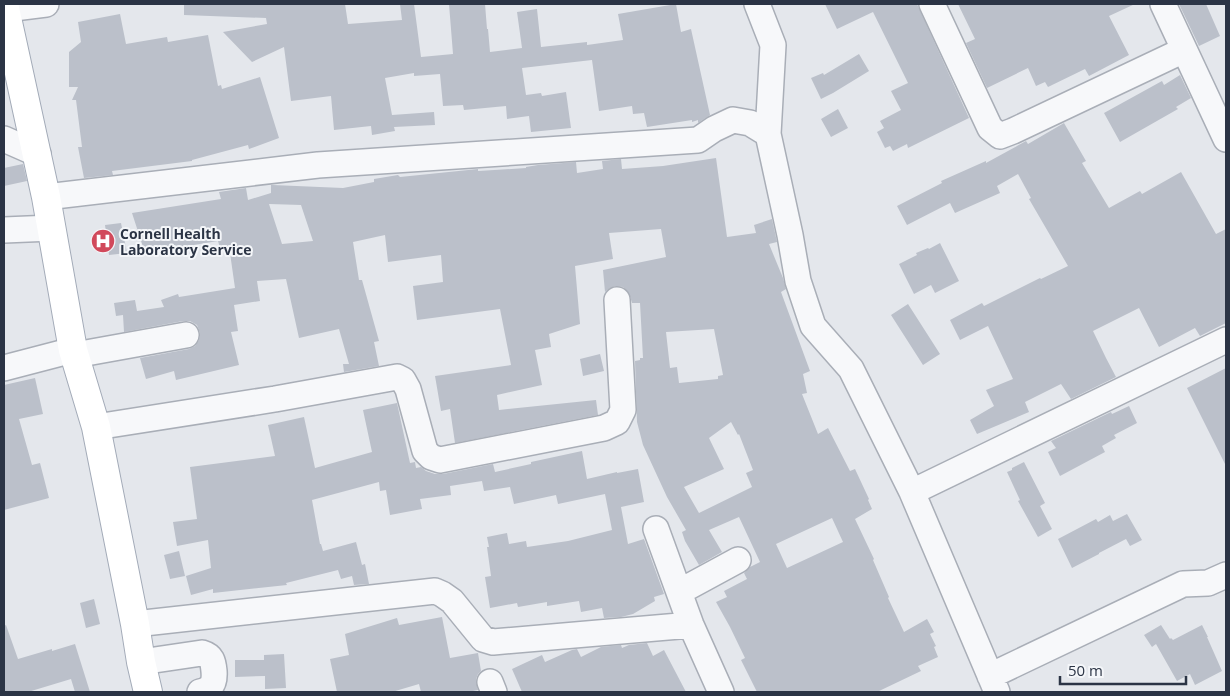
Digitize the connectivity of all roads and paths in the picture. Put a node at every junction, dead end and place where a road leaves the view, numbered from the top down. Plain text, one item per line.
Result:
1 (46, 4) edge
2 (757, 4) edge
3 (932, 4) edge
4 (1163, 4) edge
5 (5, 6) edge
6 (9, 47) edge
7 (1184, 50) junction
8 (768, 134) junction
9 (4, 139) edge
10 (1226, 139) edge
11 (38, 154) junction
12 (46, 197) junction
13 (52, 228) junction
14 (4, 230) edge
15 (617, 300) dead end
16 (186, 335) dead end
17 (1226, 340) edge
18 (74, 352) junction
19 (4, 368) edge
20 (96, 427) junction
21 (912, 492) junction
22 (656, 530) dead end
23 (738, 560) dead end
24 (1226, 575) edge
25 (679, 592) junction
26 (135, 624) junction
27 (691, 625) junction
28 (141, 662) junction
29 (994, 684) edge
30 (148, 692) edge
31 (200, 692) edge
32 (721, 692) edge

1 - 5 street
2 - 8 street
3 - 7 street
4 - 7 street
5 - 6 main road
6 - 11 main road
7 - 10 street
8 - 12 street
8 - 21 street
9 - 11 street
11 - 12 main road
12 - 13 main road
13 - 14 street
13 - 18 main road
15 - 20 street
16 - 18 street
17 - 21 street
18 - 19 street
18 - 20 main road
20 - 26 main road
21 - 29 street
22 - 25 street
23 - 25 street
24 - 29 street
25 - 27 street
26 - 27 street
26 - 28 main road
27 - 32 street
28 - 30 main road
28 - 31 street

